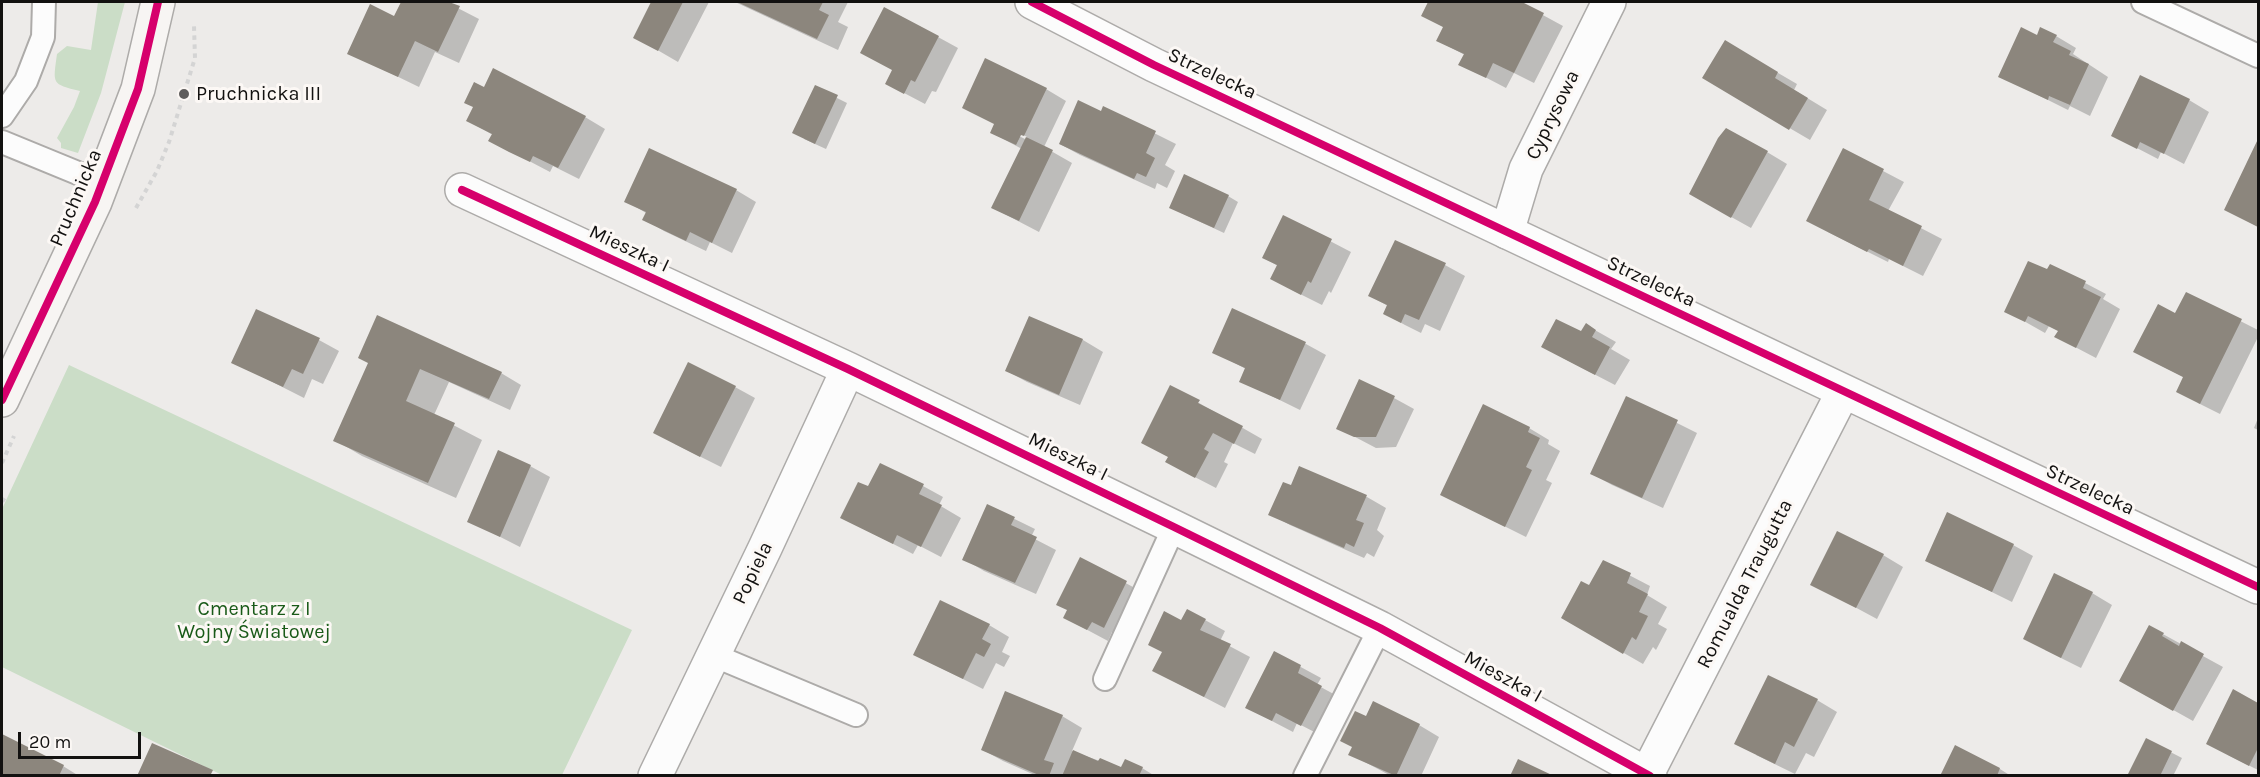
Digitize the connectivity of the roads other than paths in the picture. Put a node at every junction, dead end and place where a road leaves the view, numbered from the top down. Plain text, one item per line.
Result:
1 (44, 2) edge
2 (158, 2) edge
3 (1032, 2) edge
4 (1609, 2) edge
5 (2143, 2) edge
6 (2259, 56) edge
7 (2, 116) edge
8 (2, 142) edge
9 (102, 183) junction
10 (462, 190) dead end
11 (1507, 232) junction
12 (848, 369) junction
13 (1843, 392) junction
14 (2, 400) edge
15 (1174, 527) junction
16 (2259, 587) edge
17 (1380, 628) junction
18 (713, 655) junction
19 (1105, 679) dead end
20 (856, 715) dead end
21 (1648, 775) edge
22 (655, 776) edge
23 (1305, 776) edge

1 - 7 lane
2 - 9 main road, Pruchnicka
3 - 11 street, Strzelecka
4 - 11 street, Cyprysowa
5 - 6 lane
8 - 9 lane
9 - 14 main road, Pruchnicka
10 - 12 street, Mieszka I
11 - 13 street, Strzelecka
12 - 15 street, Mieszka I
12 - 18 street, Popiela
13 - 16 street, Strzelecka
13 - 21 street, Romualda Traugutta
15 - 17 street, Mieszka I
15 - 19 lane
17 - 21 street, Mieszka I
17 - 23 lane
18 - 20 lane
18 - 22 street, Popiela

